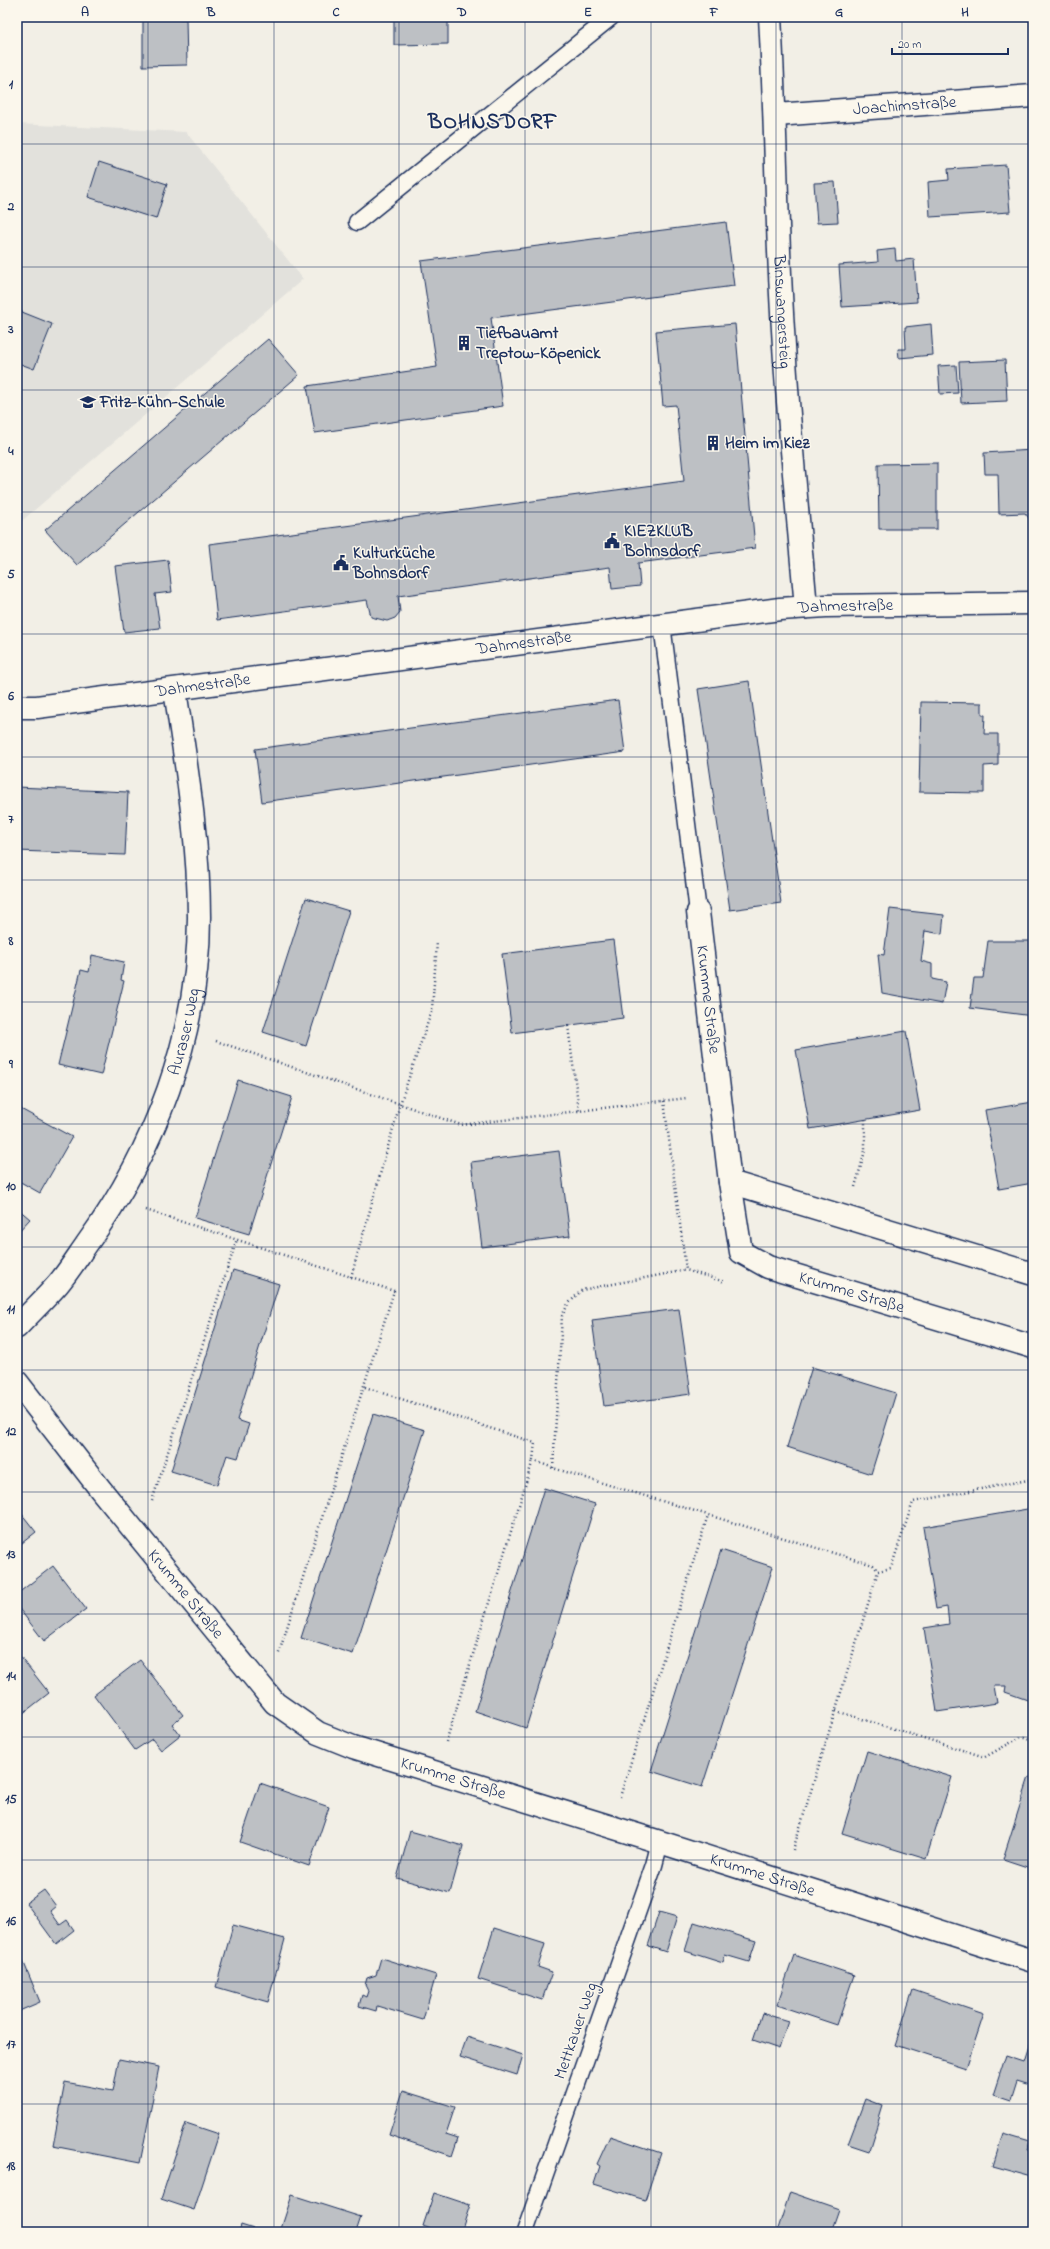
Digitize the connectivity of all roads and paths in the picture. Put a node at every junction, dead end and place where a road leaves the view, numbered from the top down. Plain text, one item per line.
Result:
1 (611, 17) edge
2 (770, 17) edge
3 (1033, 96) edge
4 (776, 115) junction
5 (357, 222) dead end
6 (1033, 603) edge
7 (806, 607) junction
8 (662, 624) junction
9 (175, 690) junction
10 (17, 707) edge
11 (698, 912) joint
12 (437, 942) dead end
13 (568, 1026) dead end
14 (209, 1039) dead end
15 (719, 1093) junction
16 (400, 1104) junction
17 (579, 1111) junction
18 (865, 1119) dead end
19 (730, 1182) junction
20 (145, 1210) dead end
21 (847, 1217) junction
22 (236, 1239) junction
23 (686, 1270) dead end
24 (1033, 1274) edge
25 (351, 1277) junction
26 (17, 1326) edge
27 (1033, 1347) edge
28 (17, 1382) edge
29 (365, 1387) junction
30 (533, 1460) junction
31 (553, 1468) junction
32 (1033, 1479) edge
33 (150, 1508) dead end
34 (708, 1515) junction
35 (878, 1572) junction
36 (274, 1659) dead end
37 (836, 1711) junction
38 (1033, 1741) edge
39 (445, 1744) dead end
40 (619, 1801) dead end
41 (660, 1842) junction
42 (792, 1854) dead end
43 (1033, 1961) edge
44 (525, 2232) edge

1 - 5 lane
2 - 4 street, Binswangersteig
3 - 4 street, Joachimstraße
4 - 7 street, Binswangersteig
6 - 7 street, Dahmestraße
7 - 8 street, Dahmestraße
8 - 9 street, Dahmestraße
8 - 11 lane
9 - 10 street, Dahmestraße
9 - 26 street, Auraser Weg
11 - 15 street, Krumme Straße
12 - 16 path
13 - 17 path
14 - 16 path
15 - 17 path
15 - 19 street, Krumme Straße
16 - 17 path
16 - 25 path
18 - 21 path
19 - 21 street
19 - 27 street, Krumme Straße
20 - 22 path
21 - 24 street
22 - 25 path
22 - 33 path
23 - 31 path
25 - 29 path
28 - 41 street, Krumme Straße
29 - 30 path
29 - 36 path
30 - 31 path
30 - 39 path
31 - 34 path
32 - 35 path
34 - 35 path
34 - 40 path
35 - 37 path
37 - 38 path
37 - 42 path
41 - 43 street, Krumme Straße
41 - 44 lane, Mettkauer Weg

